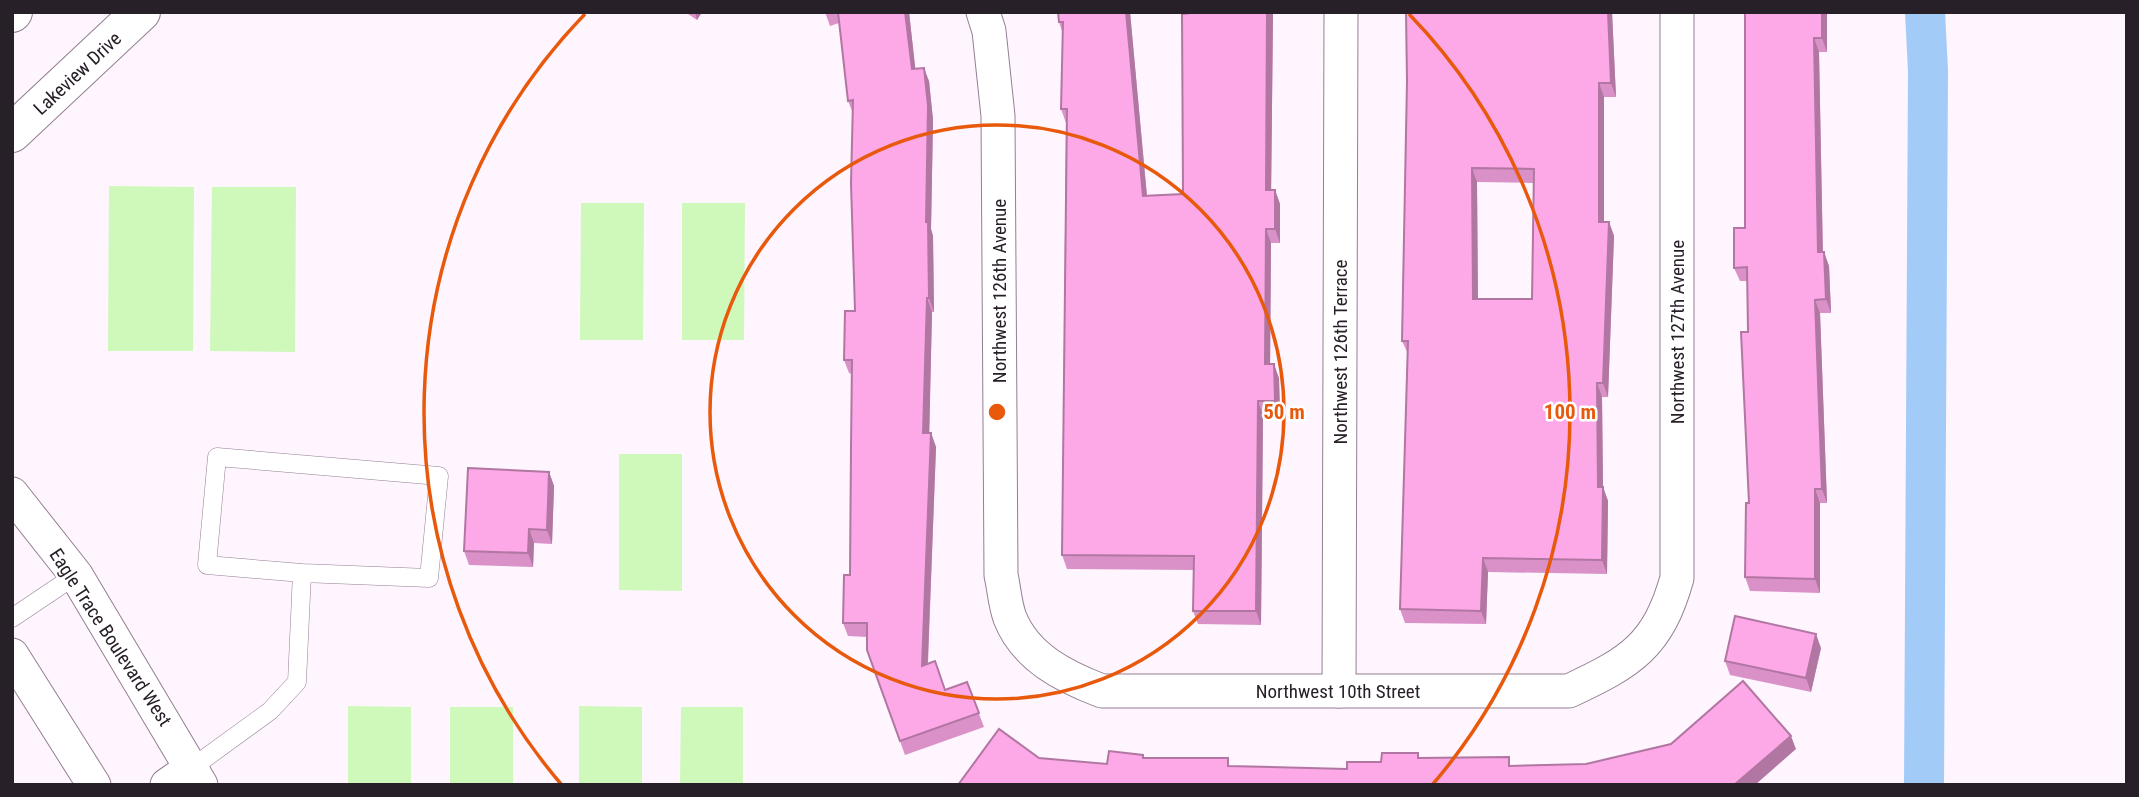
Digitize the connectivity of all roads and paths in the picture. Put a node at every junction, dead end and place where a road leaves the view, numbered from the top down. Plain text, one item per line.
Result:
1 (141, 12) edge
2 (983, 12) edge
3 (1341, 12) edge
4 (1676, 12) edge
5 (12, 133) edge
6 (12, 494) edge
7 (302, 573) junction
8 (76, 575) junction
9 (12, 618) edge
10 (1646, 645) joint
11 (1029, 649) joint
12 (12, 655) edge
13 (1339, 691) junction
14 (187, 779) edge
15 (94, 785) edge

1 - 5 street, Lakeview Drive
2 - 11 street, Northwest 126th Avenue
3 - 13 street, Northwest 126th Terrace
4 - 10 street, Northwest 127th Avenue
6 - 8 street, Eagle Trace Boulevard West
7 - 7 lane
7 - 14 lane
8 - 9 lane
8 - 14 street, Eagle Trace Boulevard West
10 - 13 street, Northwest 10th Street
11 - 13 street, Northwest 10th Street
12 - 15 street

